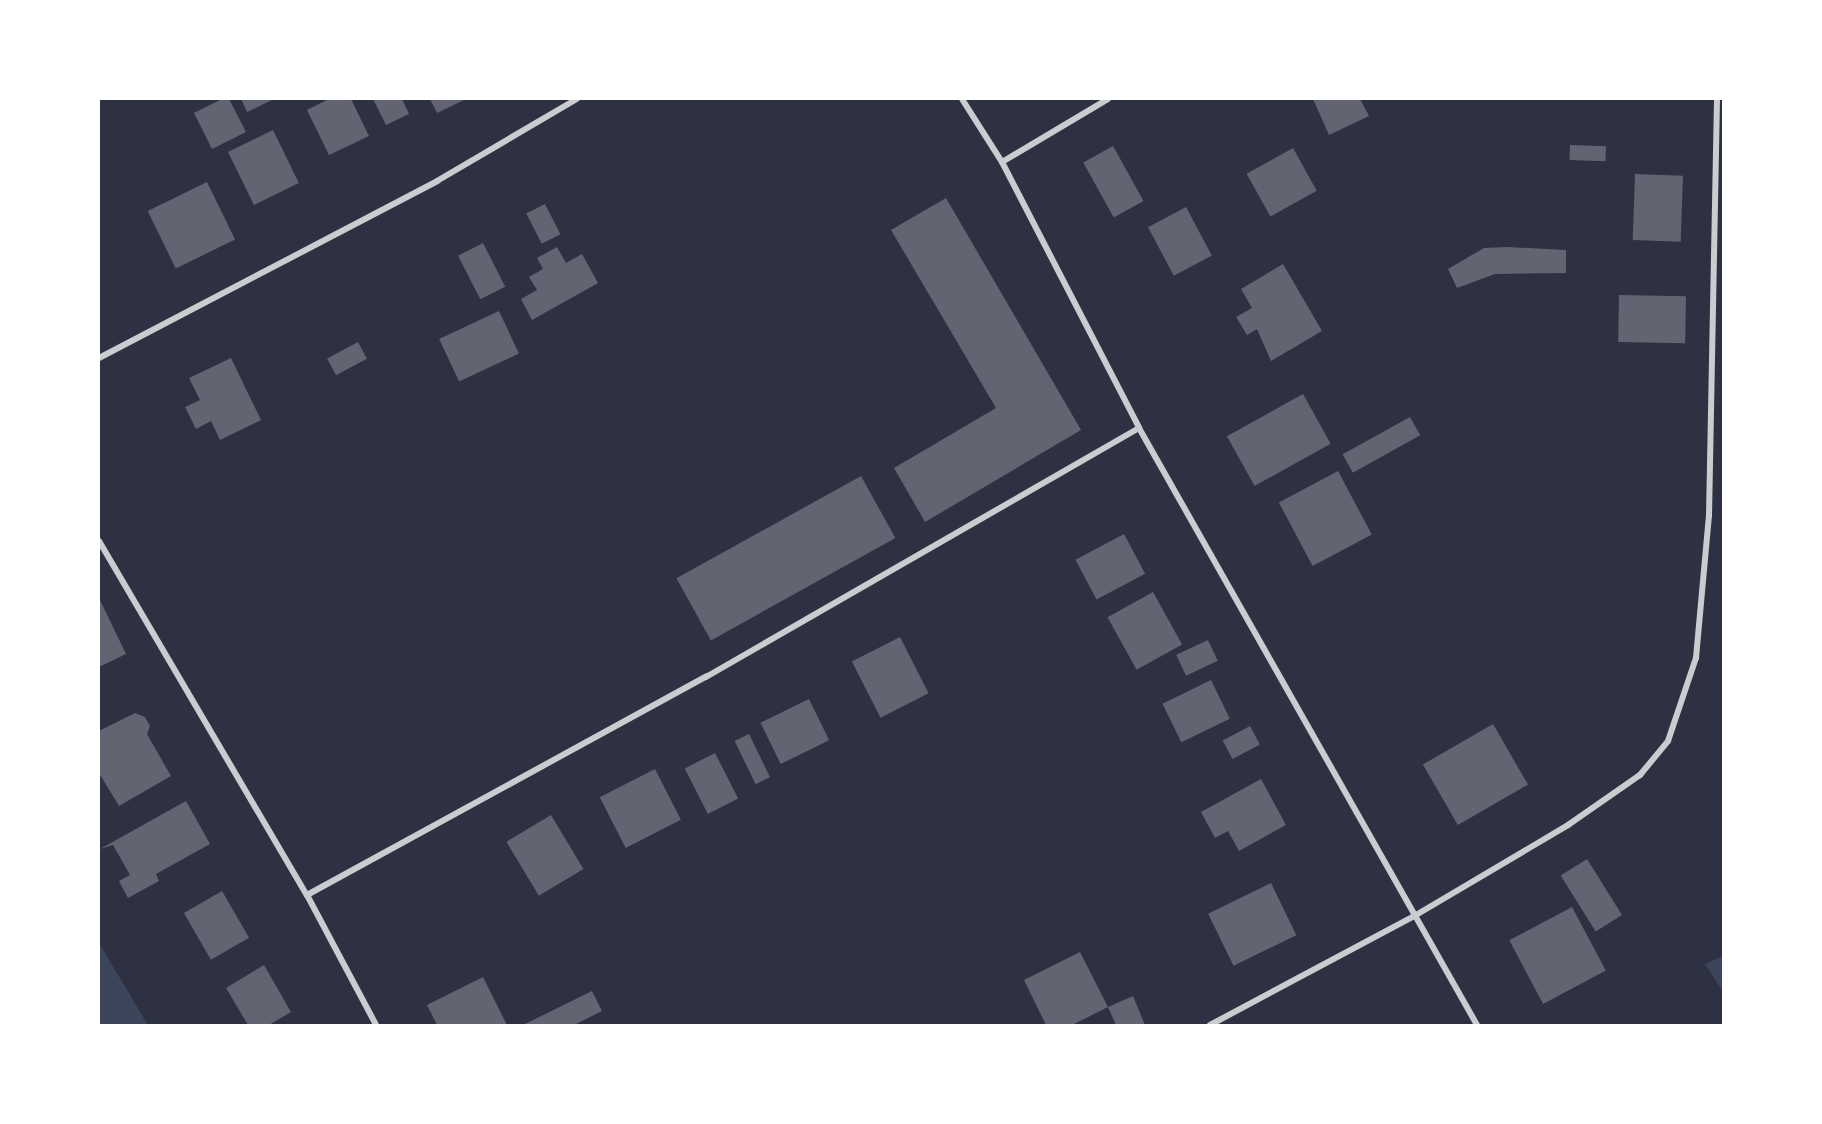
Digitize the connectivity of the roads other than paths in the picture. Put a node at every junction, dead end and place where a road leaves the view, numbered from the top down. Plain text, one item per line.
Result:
1 (577, 99) edge
2 (962, 99) edge
3 (1108, 99) edge
4 (1718, 99) edge
5 (1002, 162) junction
6 (99, 358) edge
7 (1139, 428) junction
8 (99, 541) edge
9 (307, 895) junction
10 (1416, 915) junction
11 (376, 1025) edge
12 (1210, 1025) edge
13 (1477, 1025) edge

1 - 6 street
2 - 5 street
3 - 5 street
4 - 10 street
5 - 7 street
7 - 9 street
7 - 10 street
8 - 9 street
9 - 11 street
10 - 12 street
10 - 13 street

